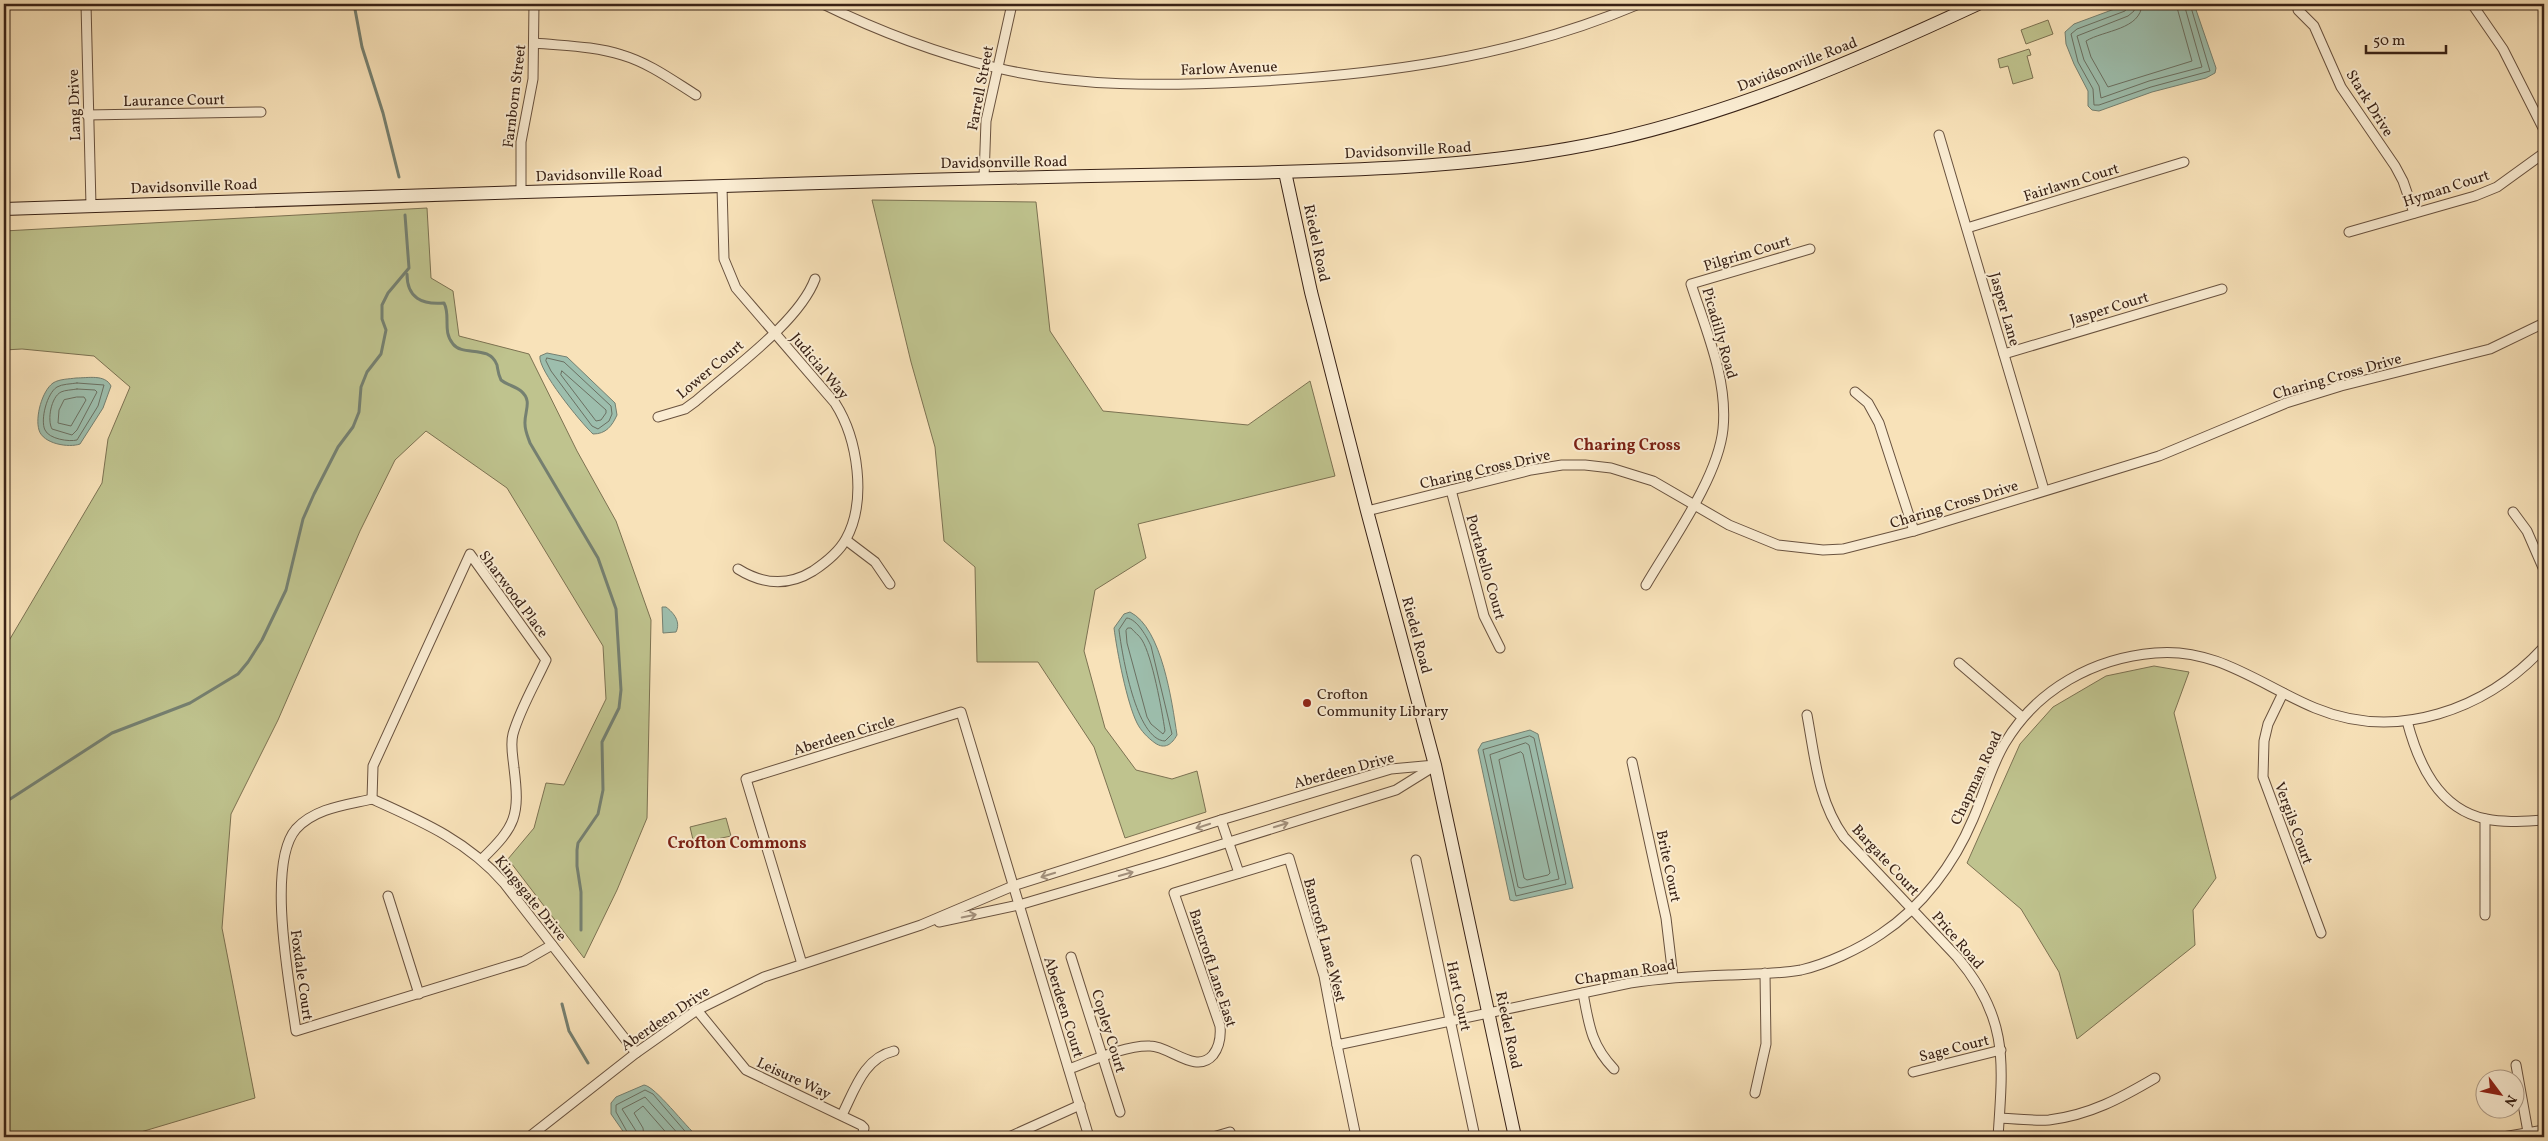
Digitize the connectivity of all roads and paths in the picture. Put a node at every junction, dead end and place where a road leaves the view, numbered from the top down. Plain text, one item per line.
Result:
1 (86, 4) edge
2 (534, 4) edge
3 (823, 4) edge
4 (1012, 4) edge
5 (1639, 4) edge
6 (1978, 4) edge
7 (2472, 4) edge
8 (2298, 10) dead end
9 (535, 43) junction
10 (998, 68) junction
11 (696, 95) dead end
12 (261, 112) dead end
13 (87, 115) junction
14 (2544, 130) edge
15 (1939, 135) dead end
16 (2544, 153) edge
17 (2184, 162) dead end
18 (1285, 172) junction
19 (984, 178) junction
20 (722, 186) junction
21 (521, 192) junction
22 (91, 206) junction
23 (4, 209) edge
24 (2414, 213) junction
25 (1967, 228) junction
26 (2349, 232) dead end
27 (1810, 249) dead end
28 (816, 278) dead end
29 (1692, 284) joint
30 (2222, 289) dead end
31 (2544, 323) edge
32 (774, 333) junction
33 (2004, 354) junction
34 (1855, 392) dead end
35 (658, 417) dead end
36 (1450, 490) junction
37 (2044, 490) junction
38 (1693, 504) junction
39 (1367, 511) junction
40 (2513, 512) dead end
41 (1914, 531) junction
42 (846, 540) junction
43 (738, 568) dead end
44 (2544, 570) edge
45 (890, 584) dead end
46 (1646, 585) dead end
47 (2544, 647) edge
48 (1500, 648) dead end
49 (1959, 663) dead end
50 (2283, 693) junction
51 (1807, 715) dead end
52 (2022, 717) junction
53 (2407, 721) junction
54 (1632, 762) dead end
55 (1435, 765) junction
56 (372, 799) junction
57 (2485, 819) junction
58 (1221, 820) junction
59 (2544, 820) edge
60 (1228, 842) junction
61 (482, 860) junction
62 (1416, 860) dead end
63 (1239, 873) junction
64 (1013, 886) junction
65 (388, 896) dead end
66 (1019, 906) junction
67 (1913, 908) junction
68 (2486, 915) dead end
69 (921, 925) junction
70 (2321, 933) dead end
71 (552, 945) junction
72 (1071, 957) dead end
73 (802, 964) junction
74 (1764, 973) junction
75 (1672, 977) junction
76 (1583, 993) junction
77 (419, 994) junction
78 (697, 1010) junction
79 (1488, 1012) junction
80 (1450, 1020) junction
81 (1336, 1045) junction
82 (2001, 1050) junction
83 (894, 1051) dead end
84 (636, 1054) junction
85 (1102, 1057) junction
86 (2516, 1065) dead end
87 (1069, 1069) junction
88 (1614, 1069) dead end
89 (1913, 1072) dead end
90 (2155, 1078) dead end
91 (1755, 1093) dead end
92 (1080, 1105) junction
93 (1120, 1112) dead end
94 (842, 1115) junction
95 (2000, 1118) junction
96 (2544, 1130) edge
97 (2528, 1132) junction
98 (529, 1137) edge
99 (862, 1137) edge
100 (1009, 1137) edge
101 (1090, 1137) edge
102 (1213, 1137) edge
103 (1232, 1137) edge
104 (1356, 1137) edge
105 (1475, 1137) edge
106 (1515, 1137) edge
107 (1998, 1137) edge
108 (2504, 1137) edge

1 - 13 street, Lang Drive
2 - 9 street, Farnborn Street
3 - 10 street, Farlow Avenue
4 - 10 street, Farrell Street
5 - 10 street, Farlow Avenue
6 - 18 main road, Davidsonville Road
7 - 14 street
8 - 24 street, Stark Drive
9 - 11 street
9 - 21 street, Farnborn Street
10 - 19 street, Farrell Street
12 - 13 street, Laurance Court
13 - 22 street, Lang Drive
15 - 25 street, Jasper Lane
16 - 24 street, Hyman Court
17 - 25 street, Fairlawn Court
18 - 19 main road, Davidsonville Road
18 - 39 main road, Riedel Road
19 - 20 main road, Davidsonville Road
20 - 21 main road, Davidsonville Road
20 - 32 street, Judicial Way
21 - 22 main road, Davidsonville Road
22 - 23 main road, Davidsonville Road
24 - 26 street, Hyman Court
25 - 33 street, Jasper Lane
27 - 29 street, Pilgrim Court
28 - 32 street, Lower Court
29 - 38 street, Picadilly Road
30 - 33 street, Jasper Court
31 - 37 street, Charing Cross Drive
32 - 35 street, Lower Court
32 - 42 street, Judicial Way
33 - 37 street, Jasper Lane
34 - 41 street
36 - 38 street, Charing Cross Drive
36 - 39 street, Charing Cross Drive
36 - 48 street, Portabello Court
37 - 41 street, Charing Cross Drive
38 - 41 street, Charing Cross Drive
38 - 46 street, Picadilly Road
39 - 55 main road, Riedel Road
40 - 44 street
42 - 43 street, Judicial Way
42 - 45 street
47 - 53 street, Chapman Road
49 - 52 street
50 - 52 street, Chapman Road
50 - 53 street, Chapman Road
50 - 70 street, Vergils Court
51 - 67 street, Bargate Court
52 - 67 street, Chapman Road
53 - 57 street
54 - 75 street, Brite Court
55 - 58 street, Aberdeen Drive
60 -> 55 street, Aberdeen Drive
55 - 79 main road, Riedel Road
56 - 61 street, Kingsgate Drive
56 - 61 street, Sharwood Place
56 - 77 street, Foxdale Court
57 - 59 street
57 - 68 street
58 - 60 street
58 -> 64 street, Aberdeen Drive
60 - 63 street
66 -> 60 street, Aberdeen Drive
61 - 71 street, Kingsgate Drive
62 - 80 street, Hart Court
63 - 81 street, Bancroft Lane West
63 - 85 street, Bancroft Lane East
64 - 66 street, Aberdeen Court
64 - 69 street, Aberdeen Drive
64 - 73 street, Aberdeen Circle
65 - 77 street
69 -> 66 street, Aberdeen Drive
66 - 87 street, Aberdeen Court
67 - 74 street, Chapman Road
67 - 82 street, Price Road
69 - 73 street, Aberdeen Drive
71 - 77 street, Foxdale Court
71 - 84 street, Kingsgate Drive
72 - 85 street, Copley Court
73 - 78 street, Aberdeen Drive
74 - 75 street, Chapman Road
74 - 91 street
75 - 76 street, Chapman Road
76 - 79 street, Chapman Road
76 - 88 street
78 - 84 street, Aberdeen Drive
78 - 94 street, Leisure Way
79 - 80 street
79 - 106 main road, Riedel Road
80 - 81 street
80 - 105 street, Hart Court
81 - 104 street
82 - 89 street, Sage Court
82 - 95 street, Price Road
83 - 94 street
84 - 98 street, Aberdeen Drive
85 - 87 street, Bancroft Lane East
85 - 93 street, Copley Court
86 - 97 street
87 - 92 street, Aberdeen Court
90 - 95 street
92 - 100 street
92 - 101 street, Aberdeen Court
94 - 99 street, Leisure Way
95 - 107 street, Price Road
96 - 97 street
97 - 108 street
102 - 103 street

